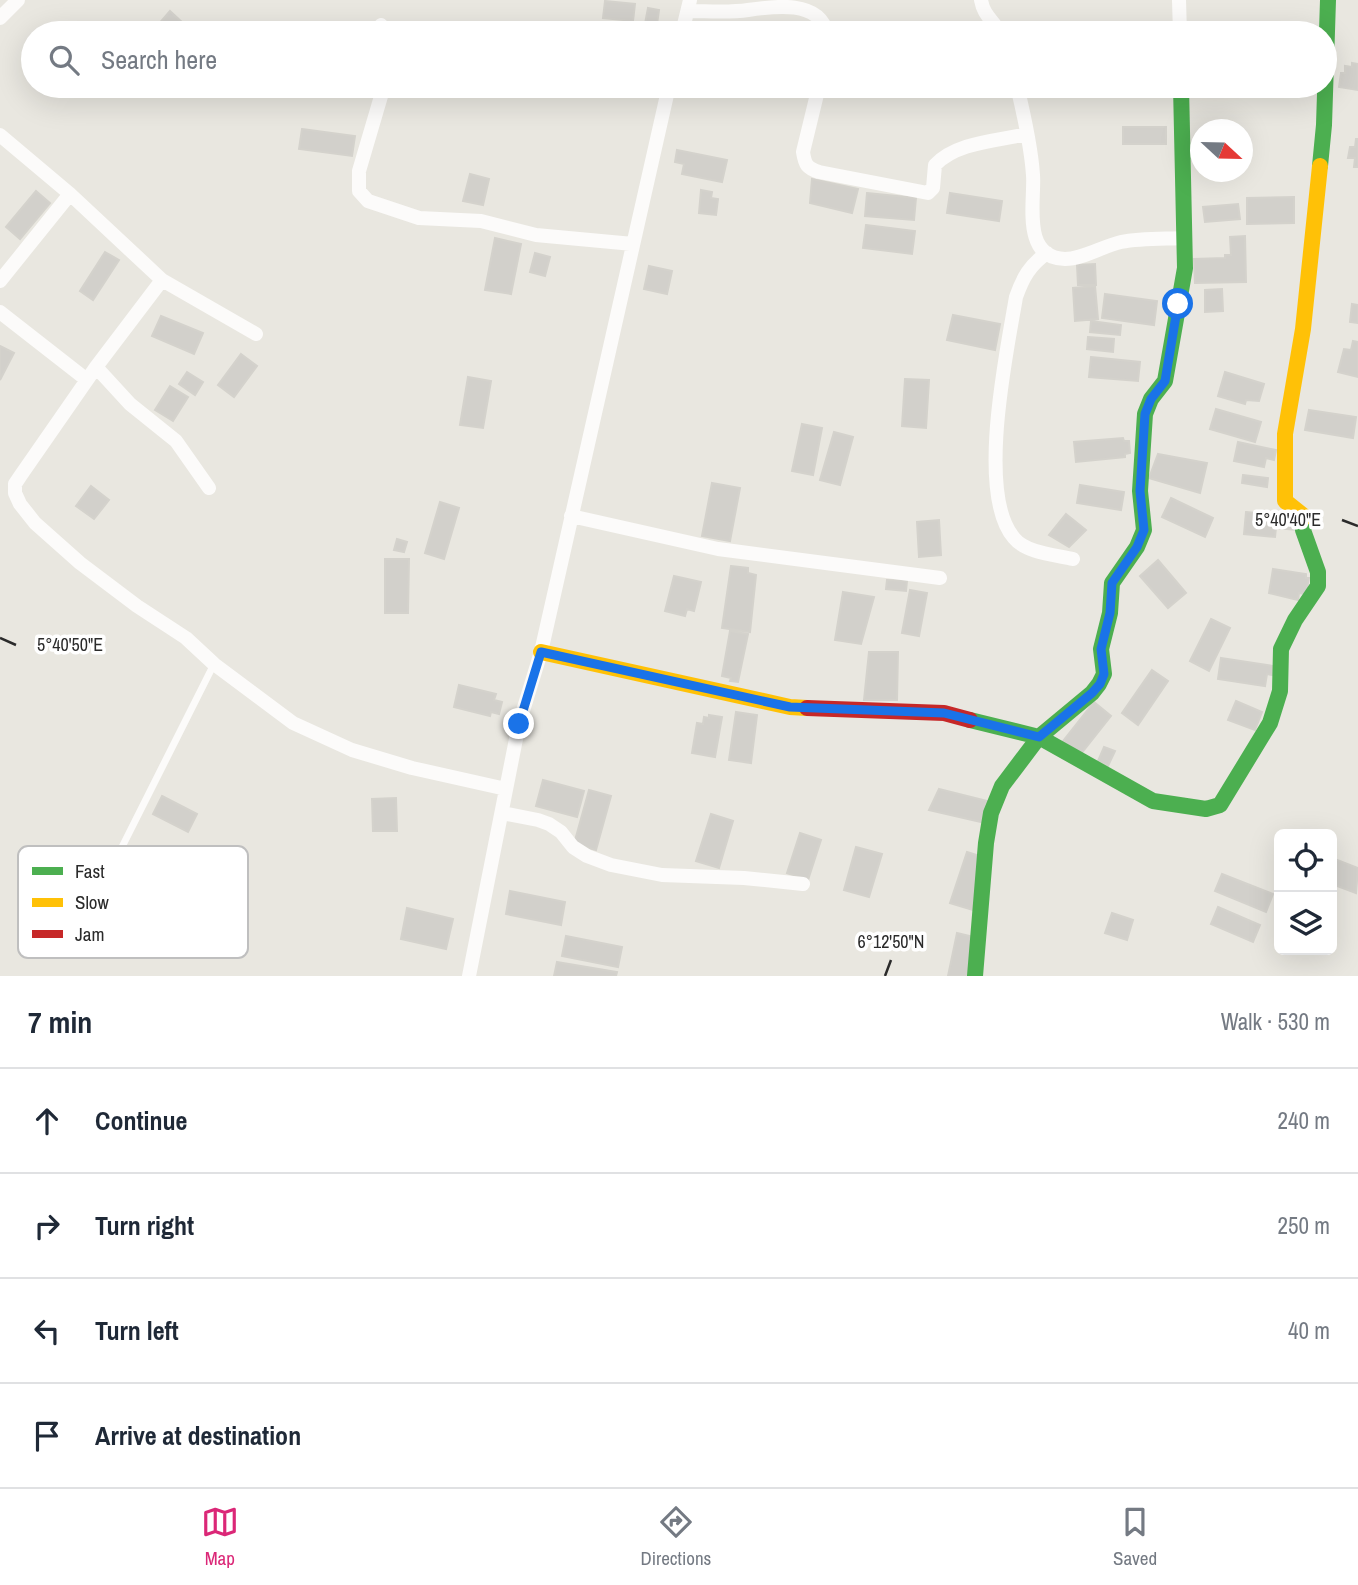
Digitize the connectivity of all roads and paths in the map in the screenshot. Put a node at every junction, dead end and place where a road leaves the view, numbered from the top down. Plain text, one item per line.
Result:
1 (18, 0) edge
2 (981, 0) edge
3 (1179, 0) edge
4 (1328, 0) edge
5 (689, 5) edge
6 (0, 18) edge
7 (821, 21) edge
8 (992, 21) edge
9 (1180, 21) edge
10 (1329, 21) edge
11 (381, 98) edge
12 (666, 98) edge
13 (816, 98) edge
14 (1020, 98) edge
15 (1181, 98) edge
16 (1325, 98) edge
17 (1027, 134) junction
18 (0, 135) edge
19 (70, 194) junction
20 (1185, 238) junction
21 (633, 244) junction
22 (1047, 253) junction
23 (162, 280) junction
24 (0, 281) edge
25 (0, 312) edge
26 (256, 334) dead end
27 (96, 367) junction
28 (87, 380) junction
29 (209, 488) dead end
30 (571, 516) junction
31 (1073, 559) dead end
32 (940, 579) dead end
33 (541, 652) junction
34 (214, 664) junction
35 (1039, 737) junction
36 (506, 789) junction
37 (502, 813) junction
38 (123, 846) edge
39 (803, 884) dead end
40 (469, 976) edge
41 (975, 976) edge

1 - 6 street
2 - 8 street
3 - 9 street
4 - 10 street
5 - 7 street
11 - 21 street
12 - 21 street
13 - 17 street
14 - 17 street
15 - 20 street
16 - 35 street
17 - 22 street
18 - 19 street
19 - 23 street
19 - 24 street
20 - 22 street
20 - 35 street
21 - 30 street
22 - 31 street
23 - 26 street
23 - 27 street
25 - 28 street
27 - 28 street
27 - 29 street
28 - 34 street
30 - 32 street
30 - 33 street
33 - 35 street
33 - 36 street
34 - 36 street
34 - 38 lane
35 - 41 street
36 - 37 street
37 - 39 street
37 - 40 street

